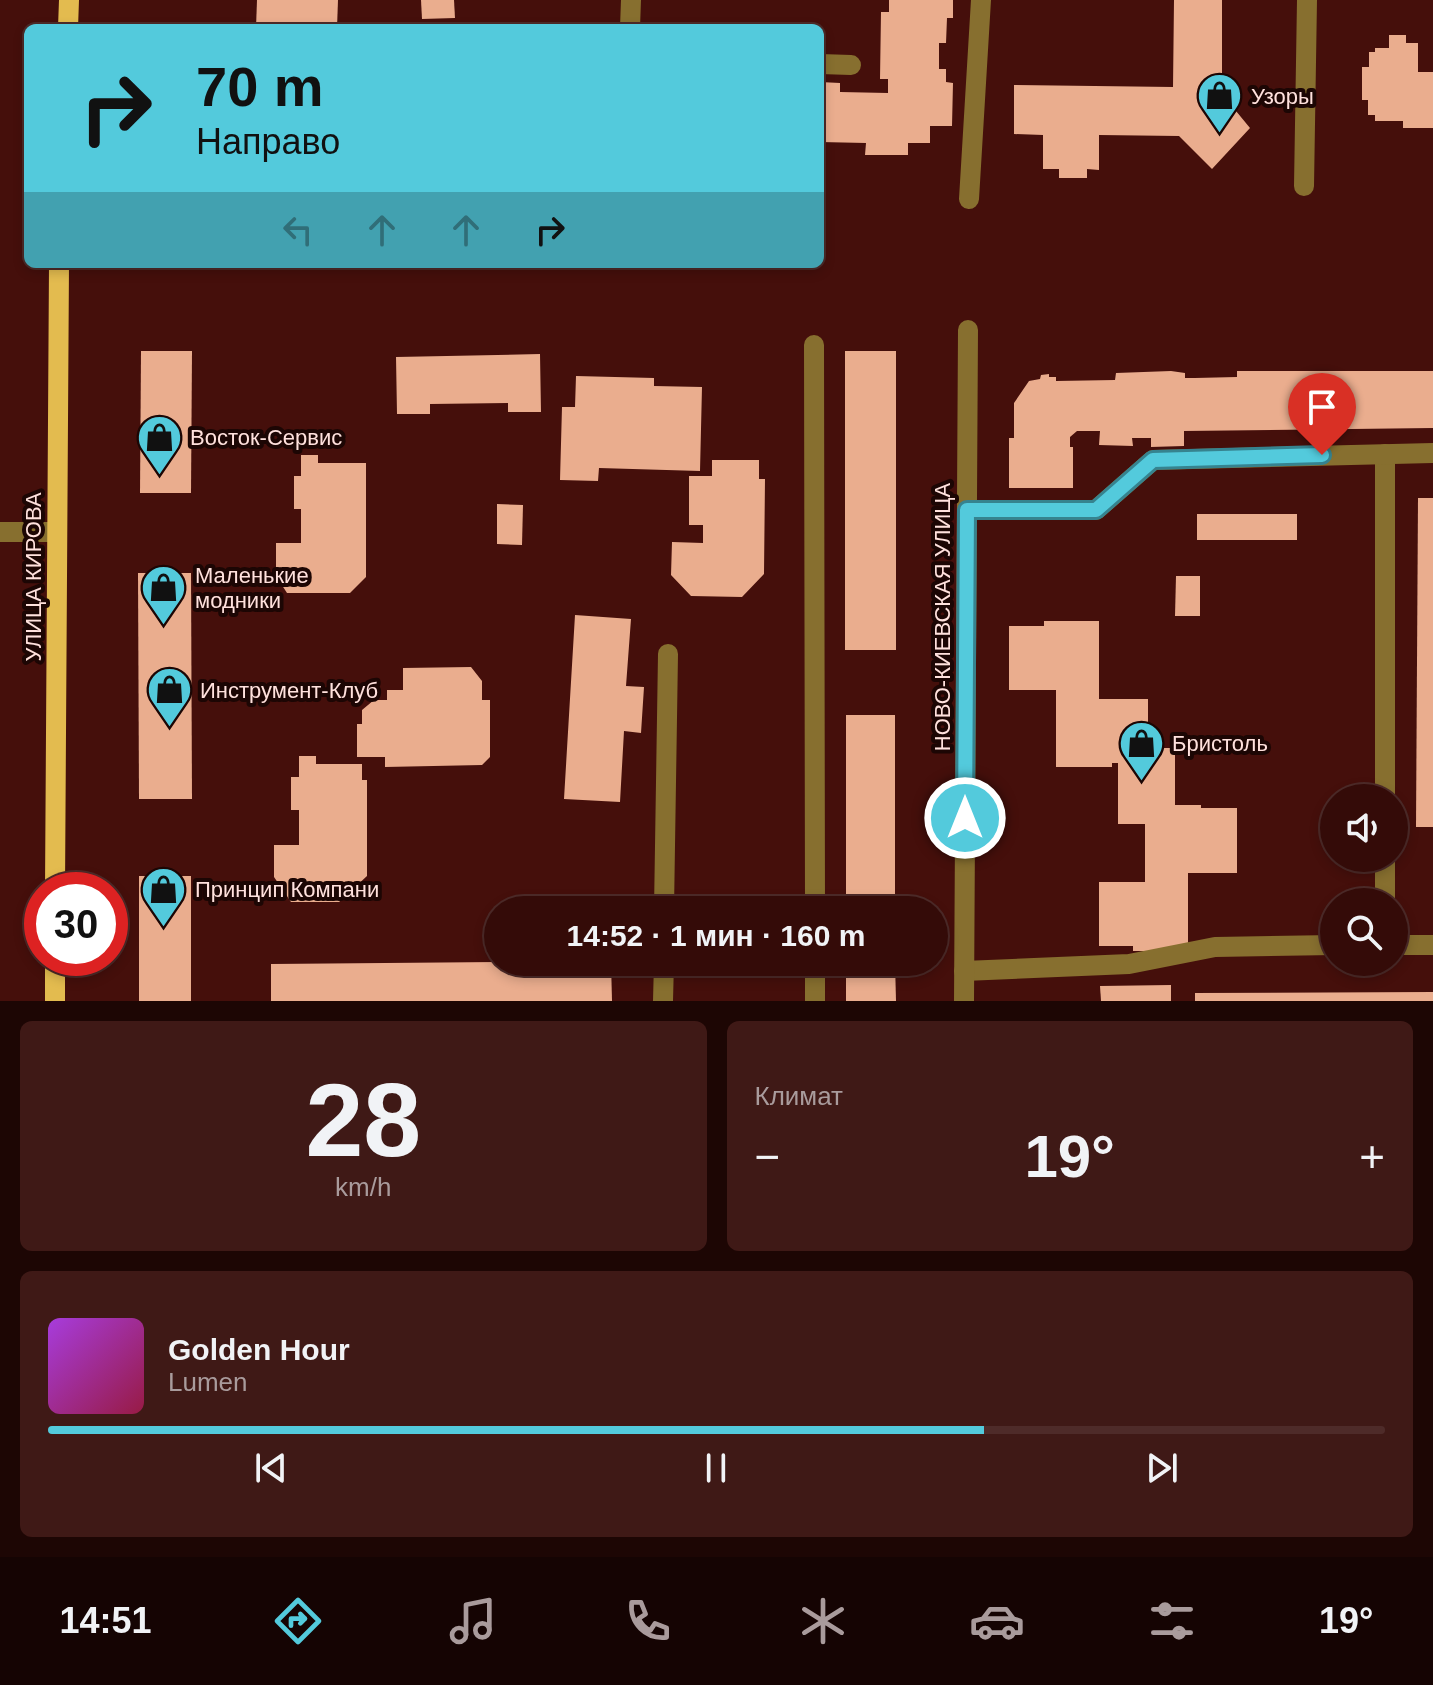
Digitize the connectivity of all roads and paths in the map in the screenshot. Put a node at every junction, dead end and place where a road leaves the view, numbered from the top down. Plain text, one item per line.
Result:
1 (69, 0) edge
2 (631, 0) edge
3 (981, 0) edge
4 (1307, 0) edge
5 (68, 24) edge
6 (630, 24) edge
7 (824, 64) edge
8 (851, 65) dead end
9 (1304, 186) dead end
10 (969, 199) dead end
11 (59, 268) edge
12 (968, 330) dead end
13 (814, 345) dead end
14 (1433, 453) edge
15 (1385, 454) junction
16 (967, 510) junction
17 (0, 532) edge
18 (57, 532) junction
19 (668, 654) dead end
20 (1385, 784) edge
21 (55, 872) edge
22 (664, 896) edge
23 (815, 896) edge
24 (1320, 945) edge
25 (1408, 945) edge
26 (1433, 945) edge
27 (964, 971) junction
28 (55, 976) edge
29 (664, 976) edge
30 (815, 976) edge
31 (55, 1001) edge
32 (663, 1001) edge
33 (815, 1001) edge
34 (964, 1001) edge

1 - 5 main road
2 - 6 street
3 - 10 street
4 - 9 street
7 - 8 street
11 - 18 main road, УЛИЦА КИРОВА
12 - 16 street, НОВО-КИЕВСКАЯ УЛИЦА
13 - 23 street
14 - 15 street
15 - 16 street
15 - 20 street
16 - 27 street, НОВО-КИЕВСКАЯ УЛИЦА
17 - 18 street
18 - 21 main road, УЛИЦА КИРОВА
19 - 22 street
24 - 27 street
25 - 26 street
27 - 34 street, НОВО-КИЕВСКАЯ УЛИЦА
28 - 31 main road
29 - 32 street
30 - 33 street

